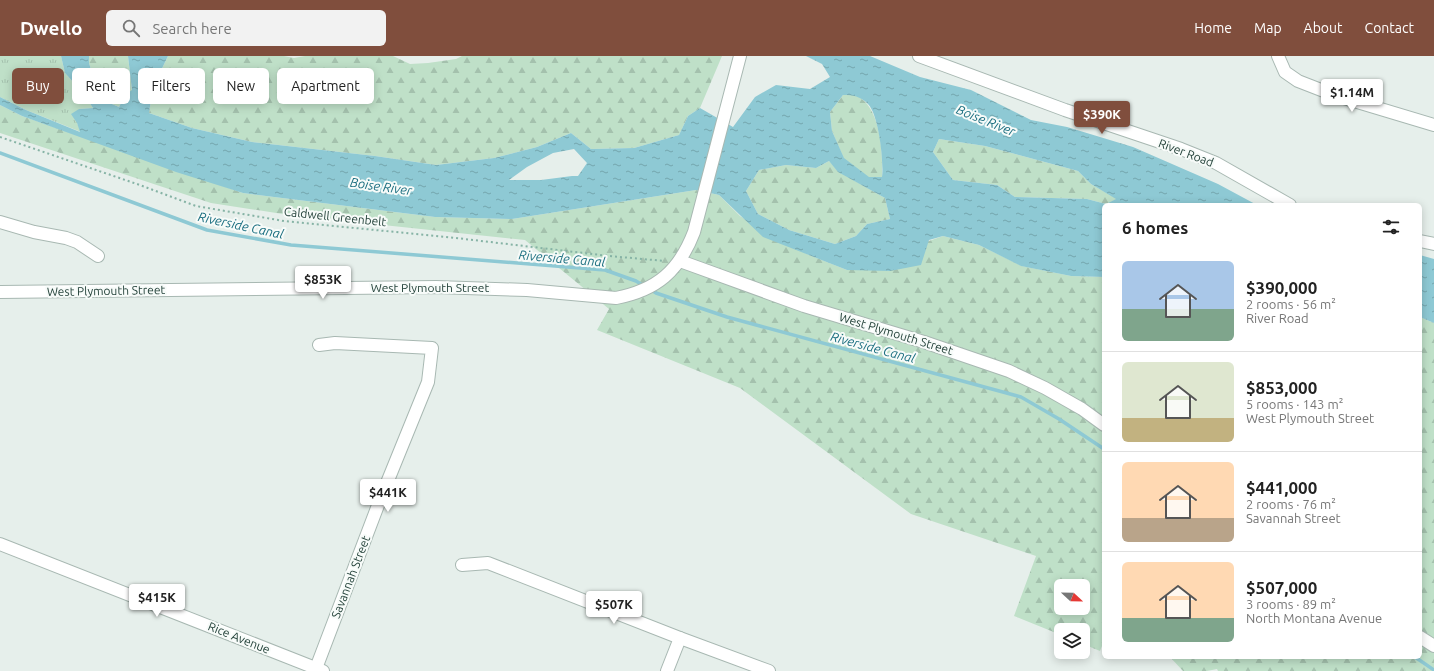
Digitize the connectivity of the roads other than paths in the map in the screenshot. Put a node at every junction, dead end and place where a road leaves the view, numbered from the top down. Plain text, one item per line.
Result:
1 (740, 56) edge
2 (919, 56) edge
3 (1278, 56) edge
4 (1434, 125) edge
5 (1286, 203) edge
6 (0, 222) edge
7 (1422, 241) edge
8 (1434, 244) edge
9 (98, 256) dead end
10 (680, 261) junction
11 (0, 292) edge
12 (320, 345) dead end
13 (1102, 424) edge
14 (0, 544) edge
15 (462, 565) dead end
16 (680, 638) junction
17 (1422, 638) edge
18 (1434, 646) edge
19 (318, 670) edge
20 (667, 671) edge
21 (769, 671) edge

1 - 10 street, West Plymouth Street
2 - 5 street, River Road
3 - 4 street
6 - 9 street
7 - 8 street
10 - 11 street, West Plymouth Street
10 - 13 street, West Plymouth Street
12 - 19 street, Savannah Street
14 - 19 street, Rice Avenue
15 - 16 street
16 - 20 street
16 - 21 street
17 - 18 street

